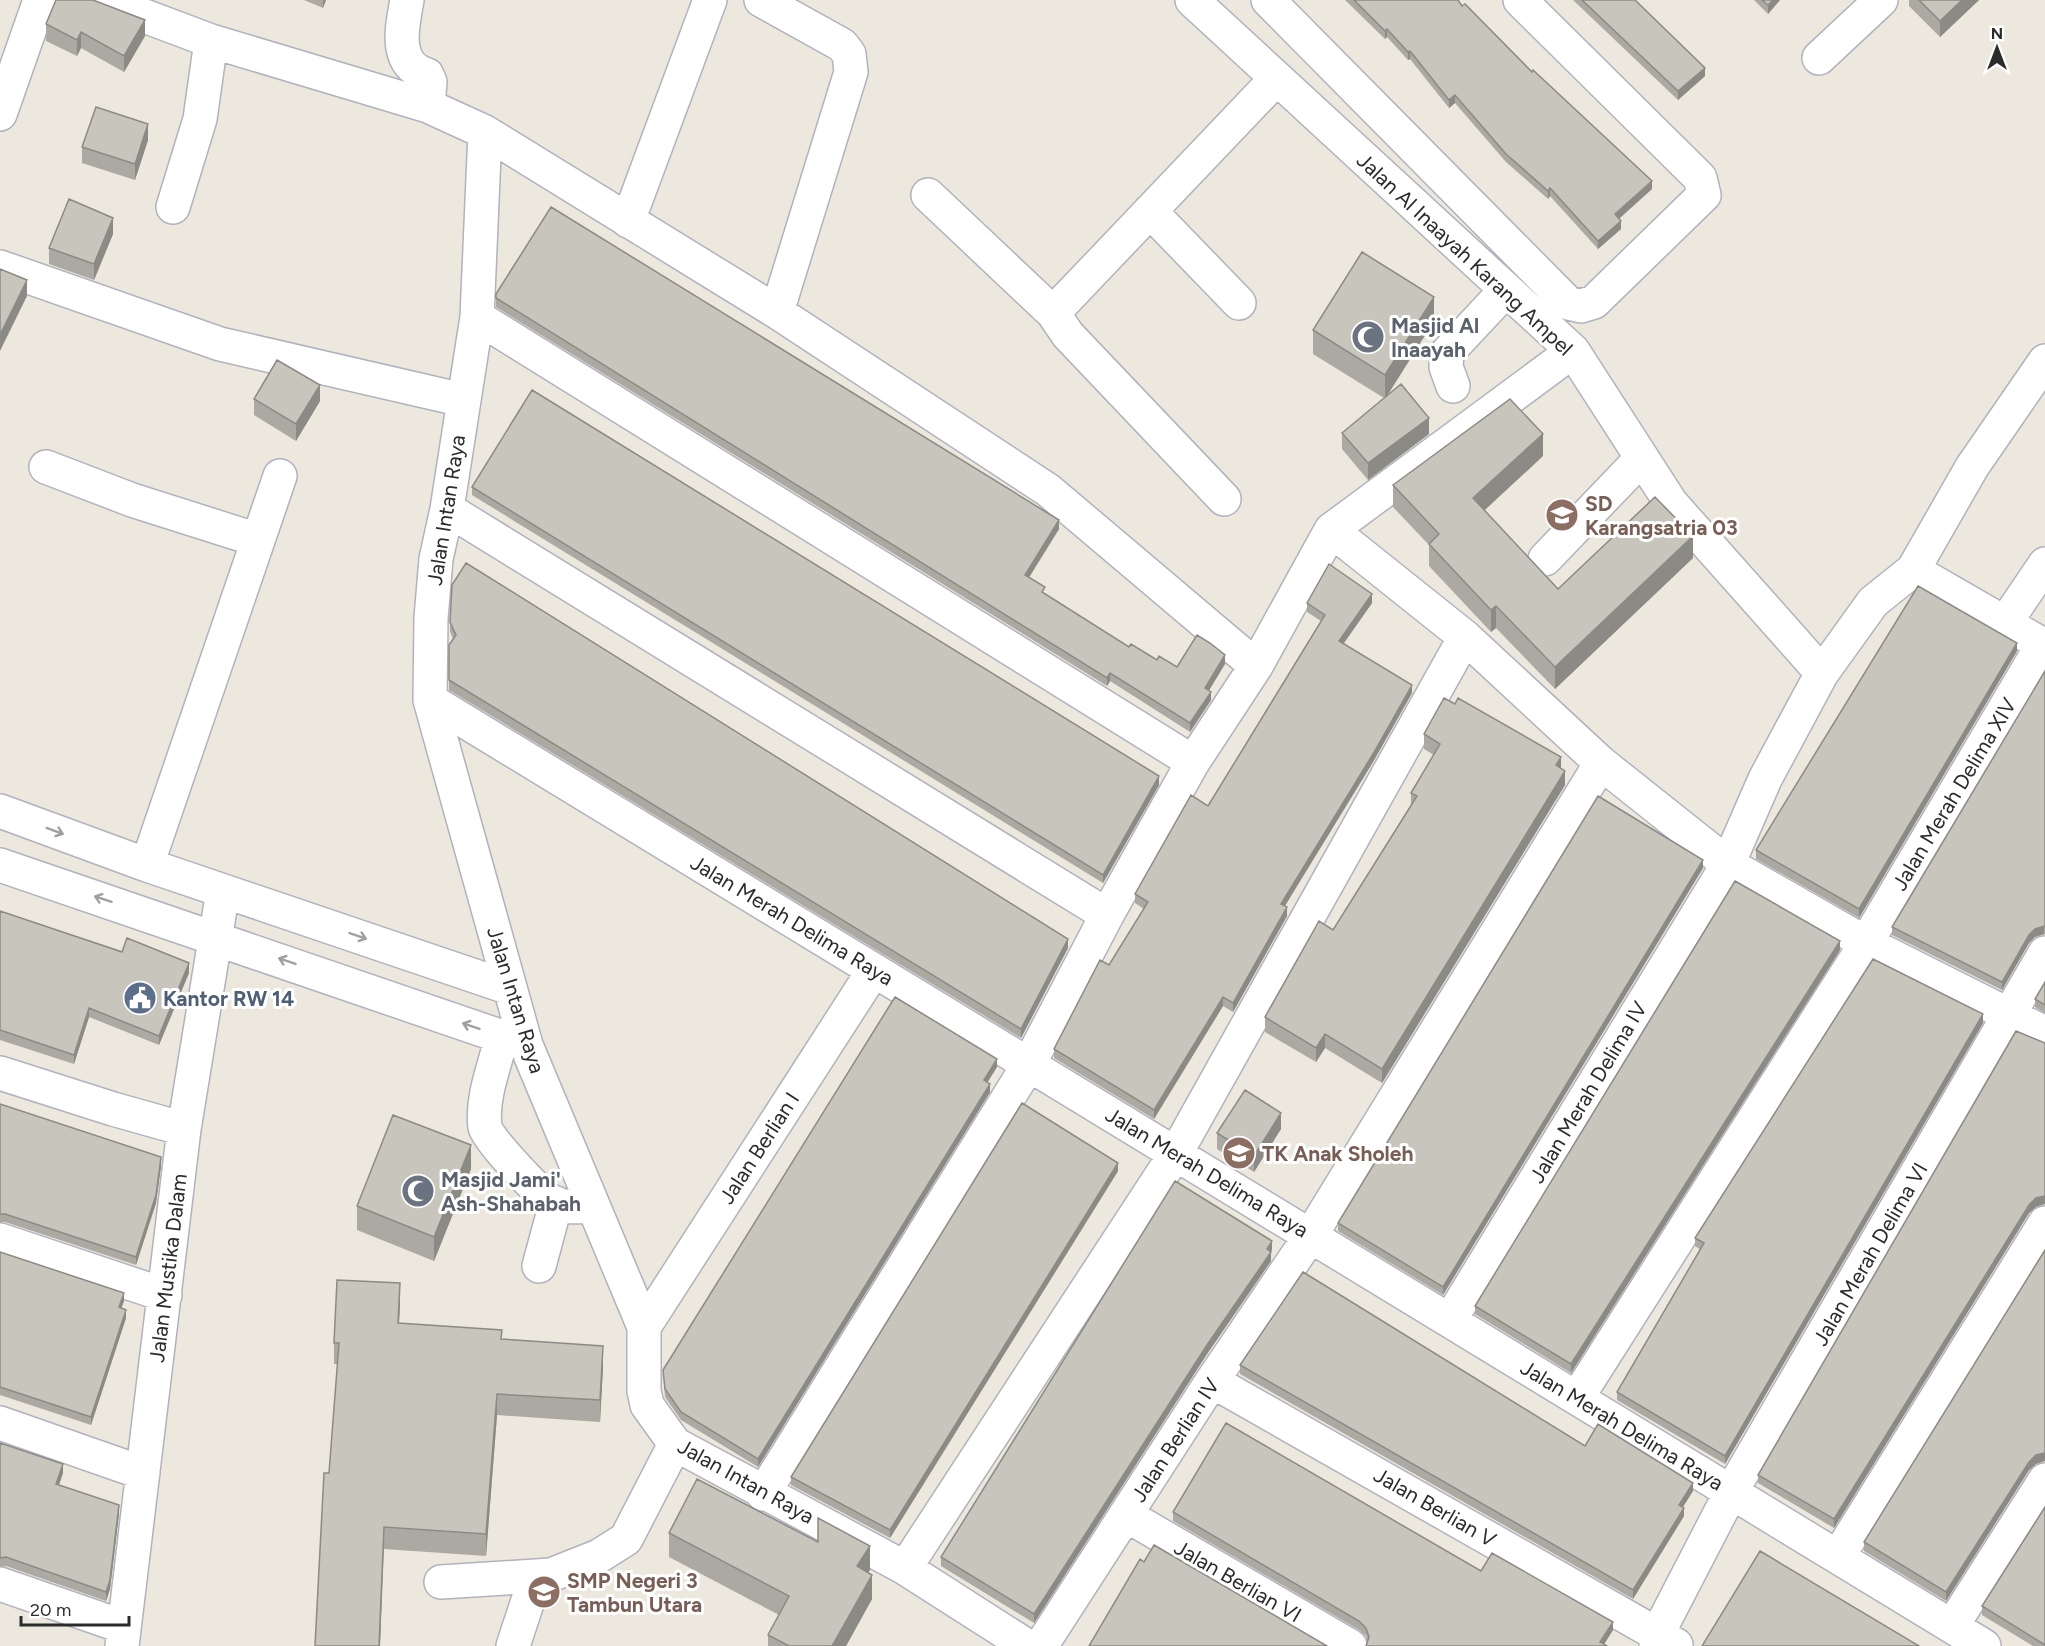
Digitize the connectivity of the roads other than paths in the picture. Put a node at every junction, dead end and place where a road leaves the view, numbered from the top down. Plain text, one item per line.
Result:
1 (40, 0) edge
2 (102, 0) edge
3 (407, 0) edge
4 (710, 0) edge
5 (761, 0) edge
6 (1192, 0) edge
7 (1268, 0) edge
8 (1520, 0) edge
9 (1881, 0) edge
10 (12, 40) edge
11 (211, 41) junction
12 (1819, 58) dead end
13 (1276, 80) junction
14 (428, 106) junction
15 (0, 114) edge
16 (486, 132) junction
17 (928, 195) dead end
18 (173, 207) dead end
19 (1150, 211) junction
20 (628, 221) junction
21 (0, 267) edge
22 (1506, 290) junction
23 (1239, 303) dead end
24 (777, 312) junction
25 (1053, 313) junction
26 (477, 317) junction
27 (1573, 351) junction
28 (2045, 361) edge
29 (1453, 386) dead end
30 (464, 400) junction
31 (1640, 460) junction
32 (46, 467) dead end
33 (280, 476) dead end
34 (1224, 499) dead end
35 (447, 509) junction
36 (1331, 530) junction
37 (258, 540) junction
38 (1545, 559) dead end
39 (2045, 564) edge
40 (1913, 570) junction
41 (2005, 623) junction
42 (1465, 637) junction
43 (2044, 645) edge
44 (1256, 666) junction
45 (1822, 673) junction
46 (430, 699) junction
47 (1193, 762) junction
48 (1600, 763) junction
49 (0, 811) edge
50 (1728, 864) junction
51 (0, 865) edge
52 (147, 865) junction
53 (223, 891) junction
54 (1107, 915) junction
55 (216, 936) junction
56 (1866, 943) junction
57 (2045, 953) edge
58 (874, 970) junction
59 (510, 988) junction
60 (2010, 1016) junction
61 (2045, 1033) edge
62 (514, 1041) junction
63 (1029, 1064) junction
64 (0, 1072) edge
65 (184, 1129) junction
66 (1176, 1153) junction
67 (556, 1203) junction
68 (593, 1206) junction
69 (2045, 1223) edge
70 (1311, 1235) junction
71 (0, 1240) edge
72 (539, 1266) dead end
73 (165, 1295) junction
74 (1450, 1320) junction
75 (644, 1327) junction
76 (1212, 1381) junction
77 (1577, 1398) junction
78 (0, 1423) edge
79 (675, 1444) junction
80 (143, 1473) junction
81 (2045, 1480) edge
82 (1731, 1492) junction
83 (763, 1494) junction
84 (1126, 1515) junction
85 (1839, 1555) junction
86 (905, 1568) junction
87 (536, 1576) junction
88 (441, 1582) dead end
89 (0, 1584) edge
90 (1952, 1626) junction
91 (123, 1637) edge
92 (1664, 1642) edge
93 (513, 1646) edge
94 (1027, 1646) edge
95 (1041, 1646) edge
96 (1350, 1646) edge
97 (1984, 1646) edge

1 - 10 street
2 - 11 street
3 - 14 street
4 - 20 street
5 - 24 street
6 - 13 street, Jalan Al Inaayah Karang Ampel
7 - 8 street
9 - 12 street
10 - 15 street
11 - 14 street
11 - 18 street
13 - 19 street
13 - 22 street, Jalan Al Inaayah Karang Ampel
14 - 16 street
16 - 20 street
16 - 26 street, Jalan Intan Raya
17 - 25 street
19 - 23 street
19 - 25 street
20 - 24 street
21 - 30 street
22 - 27 street, Jalan Al Inaayah Karang Ampel
22 - 29 street
24 - 44 street
25 - 34 street
26 - 30 street, Jalan Intan Raya
26 - 47 street
27 - 31 street, Jalan Al Inaayah Karang Ampel
27 - 36 street
28 - 40 street
30 - 35 street, Jalan Intan Raya
31 - 38 street
31 - 45 street, Jalan Al Inaayah Karang Ampel
32 - 37 street
33 - 37 street
35 - 46 street, Jalan Intan Raya
35 - 54 street
36 - 42 street
36 - 44 street
37 - 52 street
39 - 41 street
40 - 41 street
40 - 45 street, Jalan Merah Delima IV
41 - 43 street
42 - 48 street
42 - 66 street
43 - 56 street, Jalan Merah Delima XIV
44 - 47 street
45 - 50 street, Jalan Merah Delima IV
46 - 58 street, Jalan Merah Delima Raya
46 - 59 street, Jalan Intan Raya
47 - 54 street
48 - 50 street
48 - 70 street, Jalan Berlian IV
49 -> 52 street
50 - 56 street
50 - 74 street, Jalan Merah Delima IV
55 -> 51 street
52 - 53 street
53 - 55 street, Jalan Mustika Dalam
53 -> 59 street
54 - 63 street
62 -> 55 street
55 - 65 street, Jalan Mustika Dalam
56 - 60 street
56 - 77 street, Jalan Merah Delima XIV
57 - 60 street, Jalan Merah Delima VI
58 - 63 street, Jalan Merah Delima Raya
58 - 75 street, Jalan Berlian I
59 - 62 street, Jalan Intan Raya
60 - 61 street
60 - 82 street, Jalan Merah Delima VI
62 - 67 street
62 - 68 street, Jalan Intan Raya
63 - 66 street, Jalan Merah Delima Raya
63 - 83 street
64 - 65 street
65 - 73 street, Jalan Mustika Dalam
66 - 70 street, Jalan Merah Delima Raya
66 - 86 street
67 - 68 street
67 - 72 street
68 - 75 street, Jalan Intan Raya
69 - 85 street
70 - 74 street, Jalan Merah Delima Raya
70 - 76 street, Jalan Berlian IV
71 - 73 street
73 - 80 street, Jalan Mustika Dalam
74 - 77 street, Jalan Merah Delima Raya
75 - 79 street, Jalan Intan Raya
76 - 84 street, Jalan Berlian IV
76 - 92 street, Jalan Berlian V
77 - 82 street, Jalan Merah Delima Raya
78 - 80 street
79 - 83 street, Jalan Intan Raya
79 - 87 street
80 - 91 street, Jalan Mustika Dalam
81 - 90 street
82 - 85 street, Jalan Merah Delima Raya
82 - 92 street, Jalan Merah Delima VI
83 - 86 street, Jalan Intan Raya
84 - 95 street, Jalan Berlian IV
84 - 96 street, Jalan Berlian VI
85 - 90 street, Jalan Merah Delima Raya
86 - 94 street, Jalan Intan Raya
87 - 88 street
87 - 93 street
89 - 91 street
90 - 97 street, Jalan Merah Delima Raya

